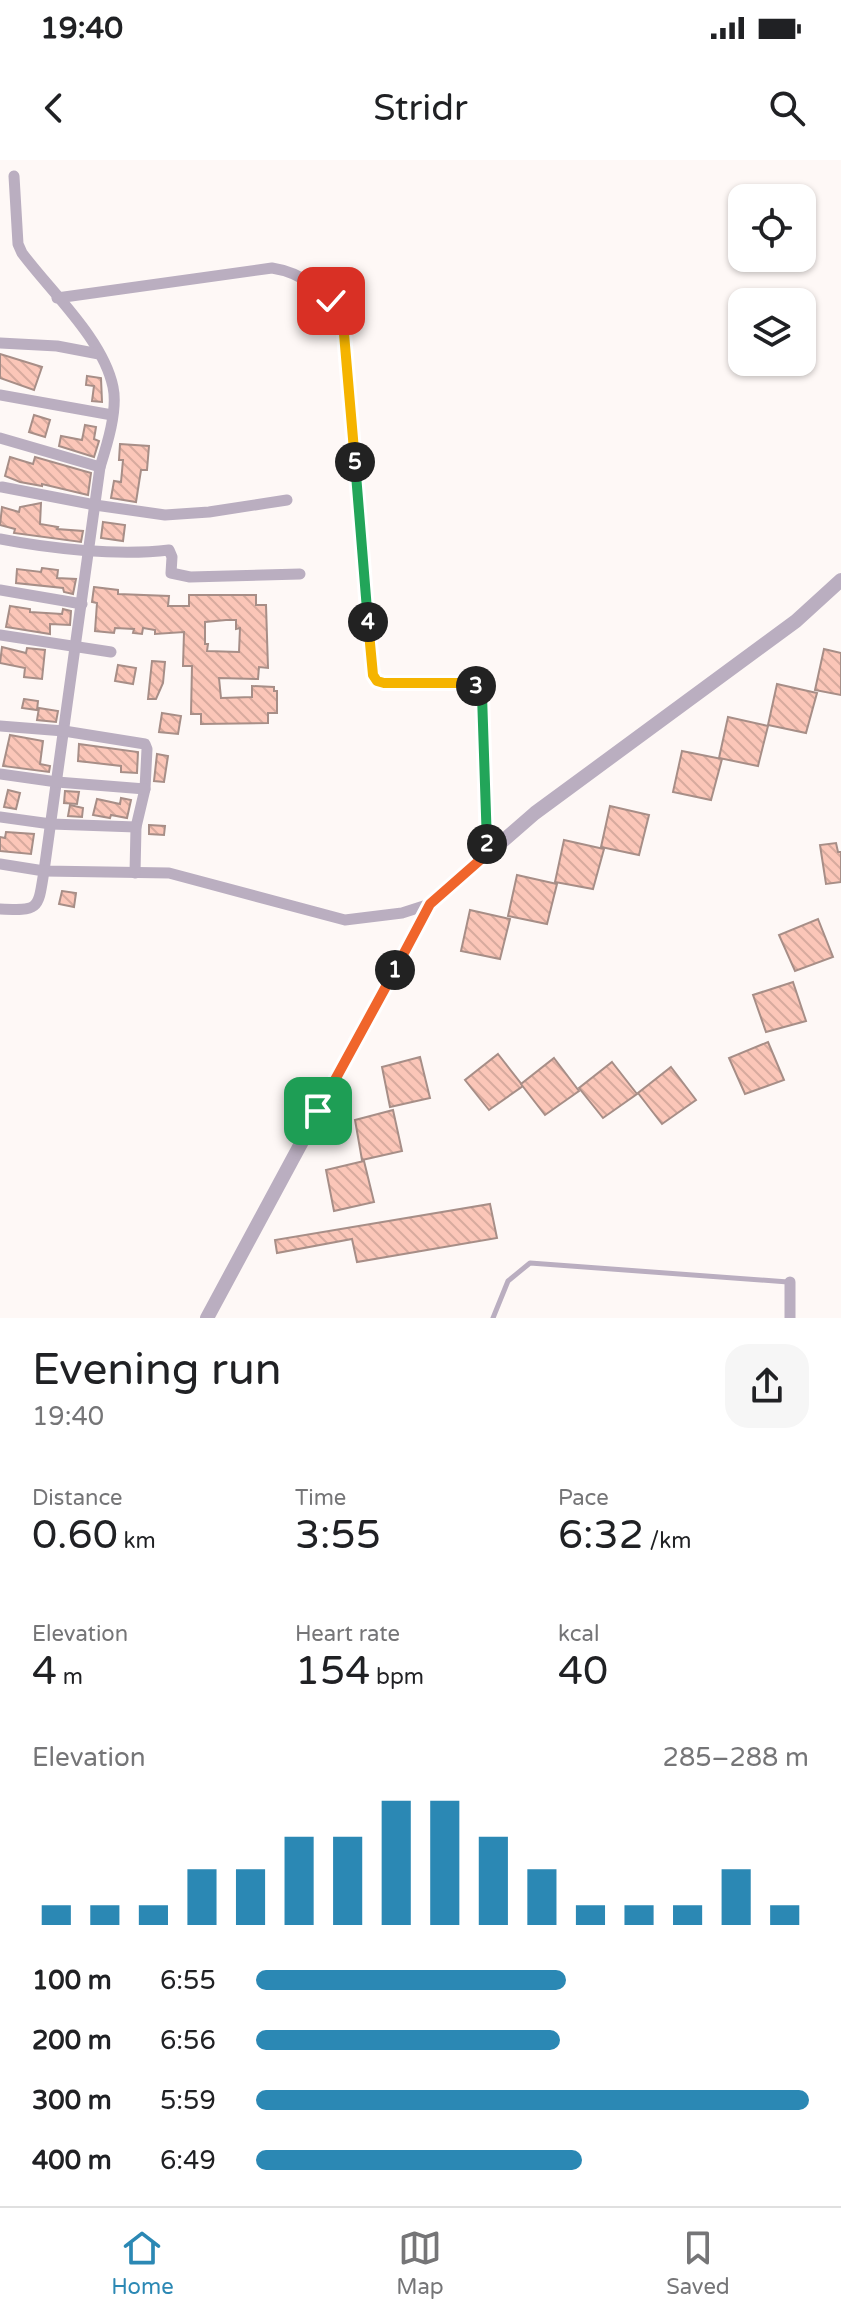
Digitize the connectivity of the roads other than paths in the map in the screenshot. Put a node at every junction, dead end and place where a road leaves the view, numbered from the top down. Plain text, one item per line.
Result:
1 (14, 176) dead end
2 (57, 298) junction
3 (0, 343) edge
4 (99, 354) junction
5 (0, 395) edge
6 (112, 415) junction
7 (0, 438) edge
8 (100, 467) junction
9 (2, 487) edge
10 (287, 500) dead end
11 (95, 505) junction
12 (0, 539) edge
13 (89, 550) junction
14 (300, 574) dead end
15 (841, 580) edge
16 (0, 590) edge
17 (82, 604) junction
18 (0, 635) edge
19 (77, 647) junction
20 (111, 652) dead end
21 (0, 726) edge
22 (64, 731) junction
23 (0, 774) edge
24 (57, 782) junction
25 (145, 789) junction
26 (0, 817) edge
27 (51, 824) junction
28 (136, 827) junction
29 (488, 853) junction
30 (0, 864) edge
31 (44, 871) junction
32 (135, 873) junction
33 (430, 904) junction
34 (0, 909) edge
35 (790, 1282) joint
36 (207, 1318) edge
37 (493, 1318) edge
38 (790, 1318) edge

1 - 2 street
2 - 4 street
2 - 29 street
3 - 4 street
4 - 6 street
5 - 6 street
6 - 8 street
7 - 8 street
8 - 11 street
9 - 11 street
10 - 11 street
11 - 13 street
12 - 13 street
13 - 14 street
13 - 17 street
15 - 29 street
16 - 17 street
17 - 19 street
18 - 19 street
19 - 20 street
19 - 22 street
21 - 22 street
22 - 24 street
22 - 25 street
23 - 24 street
24 - 25 street
24 - 27 street
25 - 28 street
26 - 27 street
27 - 28 street
27 - 31 street
28 - 32 street
29 - 33 street
30 - 31 street
31 - 32 street
31 - 34 street
32 - 33 street
33 - 36 street
35 - 37 lane
35 - 38 street

